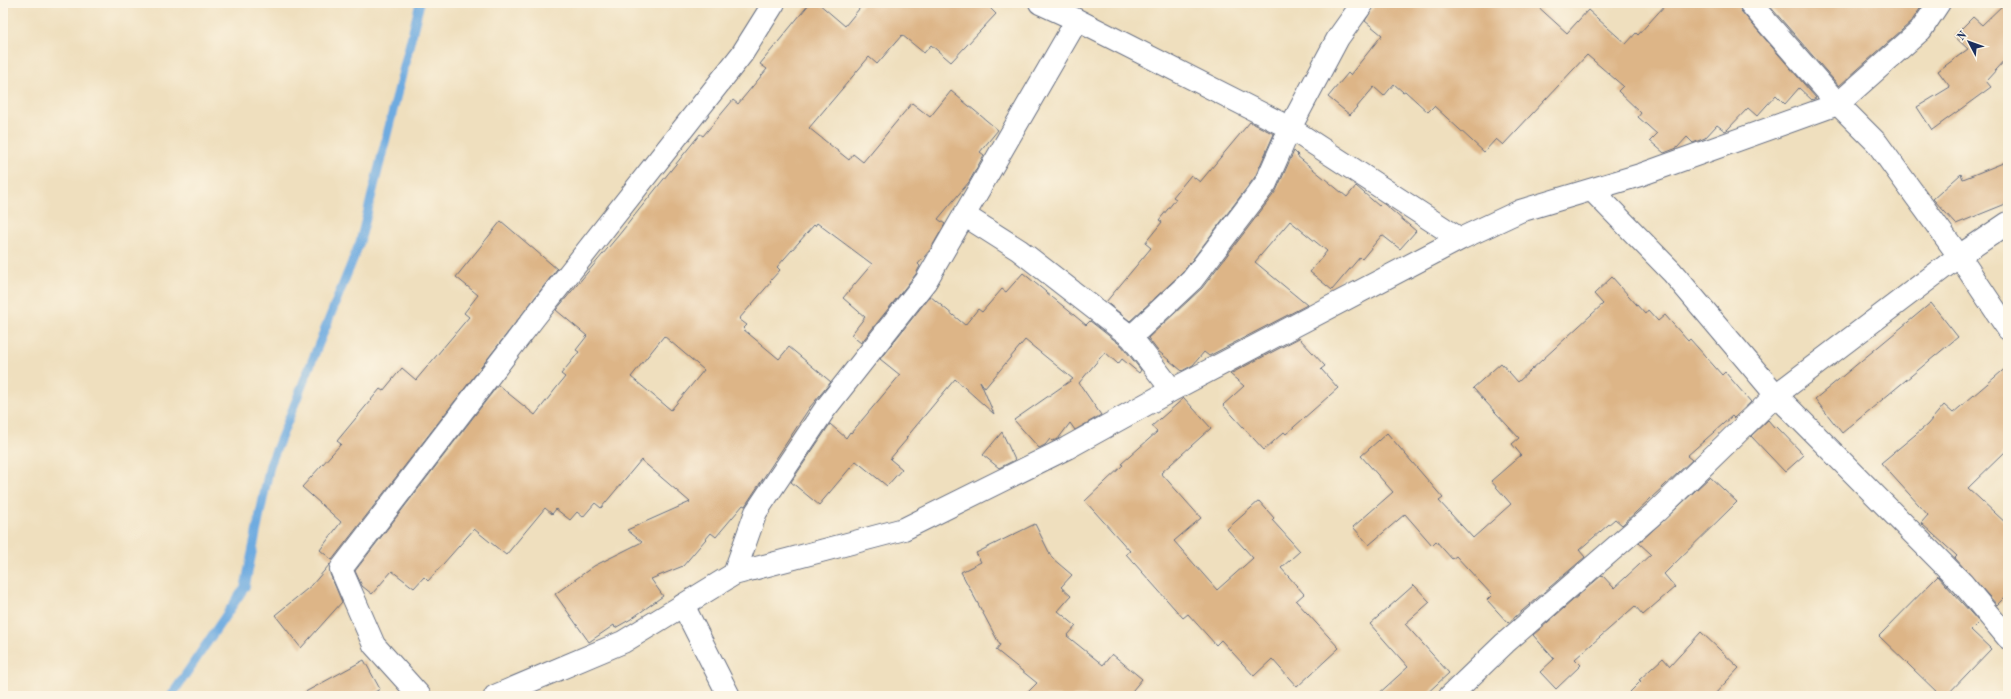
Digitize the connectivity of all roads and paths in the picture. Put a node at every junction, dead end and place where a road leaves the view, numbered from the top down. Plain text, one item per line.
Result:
1 (774, 3) edge
2 (1040, 3) edge
3 (1363, 3) edge
4 (1750, 3) edge
5 (1939, 3) edge
6 (1077, 20) junction
7 (1838, 104) junction
8 (1290, 128) junction
9 (1592, 190) junction
10 (964, 215) junction
11 (2008, 223) edge
12 (1460, 239) junction
13 (1959, 256) junction
14 (2008, 329) edge
15 (1131, 337) junction
16 (1172, 390) junction
17 (1776, 394) junction
18 (734, 574) junction
19 (683, 605) junction
20 (2008, 638) edge
21 (420, 696) edge
22 (495, 696) edge
23 (729, 696) edge
24 (1450, 696) edge

1 - 21 street
2 - 6 street
3 - 8 street
4 - 7 street
5 - 7 street
6 - 8 street
6 - 10 street
7 - 9 street
7 - 13 street
8 - 12 street
8 - 15 street
9 - 12 street
9 - 17 street
10 - 15 street
10 - 18 street
11 - 13 street
12 - 16 street
13 - 14 street
13 - 17 street
15 - 16 street
16 - 18 street
17 - 20 street
17 - 24 street
18 - 19 street
19 - 22 street
19 - 23 street

